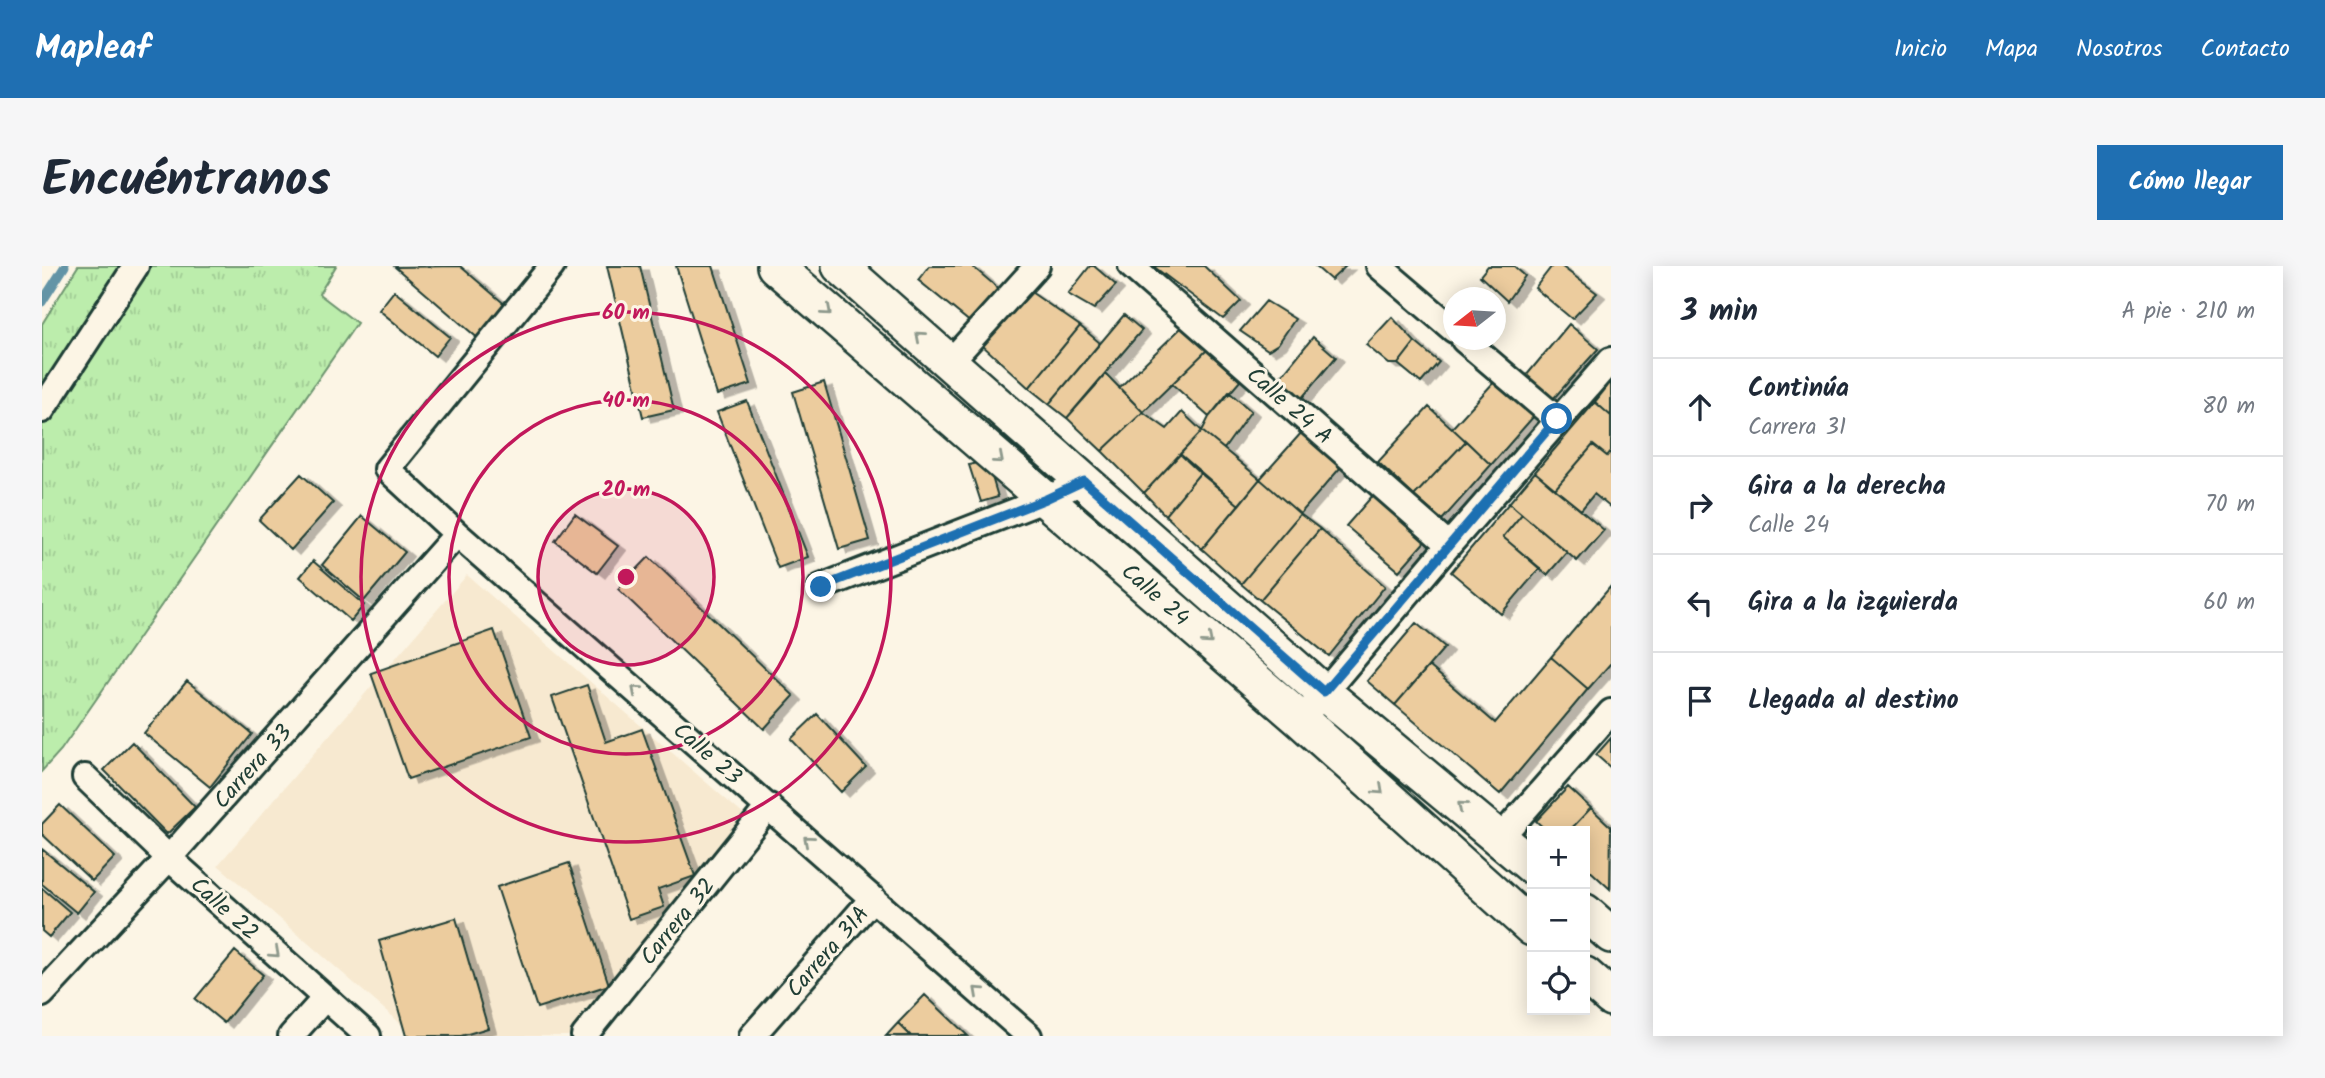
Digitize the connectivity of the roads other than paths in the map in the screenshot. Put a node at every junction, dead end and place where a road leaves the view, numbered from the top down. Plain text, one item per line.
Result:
1 (135, 266) edge
2 (552, 266) edge
3 (775, 266) edge
4 (1037, 266) edge
5 (1131, 266) edge
6 (1379, 266) edge
7 (842, 267) edge
8 (1443, 321) edge
9 (1476, 350) edge
10 (1611, 360) edge
11 (950, 362) junction
12 (42, 410) edge
13 (1557, 419) junction
14 (1084, 481) junction
15 (1046, 499) junction
16 (457, 534) junction
17 (1449, 545) junction
18 (821, 587) dead end
19 (1324, 692) junction
20 (1611, 712) edge
21 (1301, 720) junction
22 (85, 777) dead end
23 (769, 806) junction
24 (1500, 838) junction
25 (169, 859) junction
26 (1527, 862) edge
27 (873, 898) junction
28 (1590, 916) edge
29 (1527, 923) edge
30 (1611, 935) edge
31 (1590, 979) edge
32 (42, 994) edge
33 (325, 998) junction
34 (1611, 998) edge
35 (1027, 1035) edge
36 (291, 1036) edge
37 (368, 1036) edge
38 (584, 1036) edge
39 (752, 1036) edge

1 - 12 street
2 - 16 street, Calle 23
3 -> 15 street, Calle 24
4 - 11 street
5 - 17 street, Calle 24 A
6 - 8 street
11 -> 7 street, Calle 24
9 - 13 street
10 - 13 street
11 - 14 street, Calle 24
13 - 17 street
14 - 15 street
14 - 19 street, Calle 24
15 - 18 street
15 -> 21 street, Calle 24
23 -> 16 street, Calle 23
16 - 25 street, Carrera 33
17 - 19 street
19 - 21 street
24 -> 19 street, Calle 24
20 - 24 street
21 -> 29 street, Calle 24
22 - 25 street, Calle 22
27 -> 23 street, Calle 23
23 - 38 street, Carrera 32
24 - 26 street, Calle 24
25 - 32 street, Carrera 33
25 -> 33 street, Calle 22
35 -> 27 street, Calle 23
27 - 39 street, Carrera 31A
28 - 30 street
31 - 34 street
33 - 36 street
33 - 37 street, Calle 22

